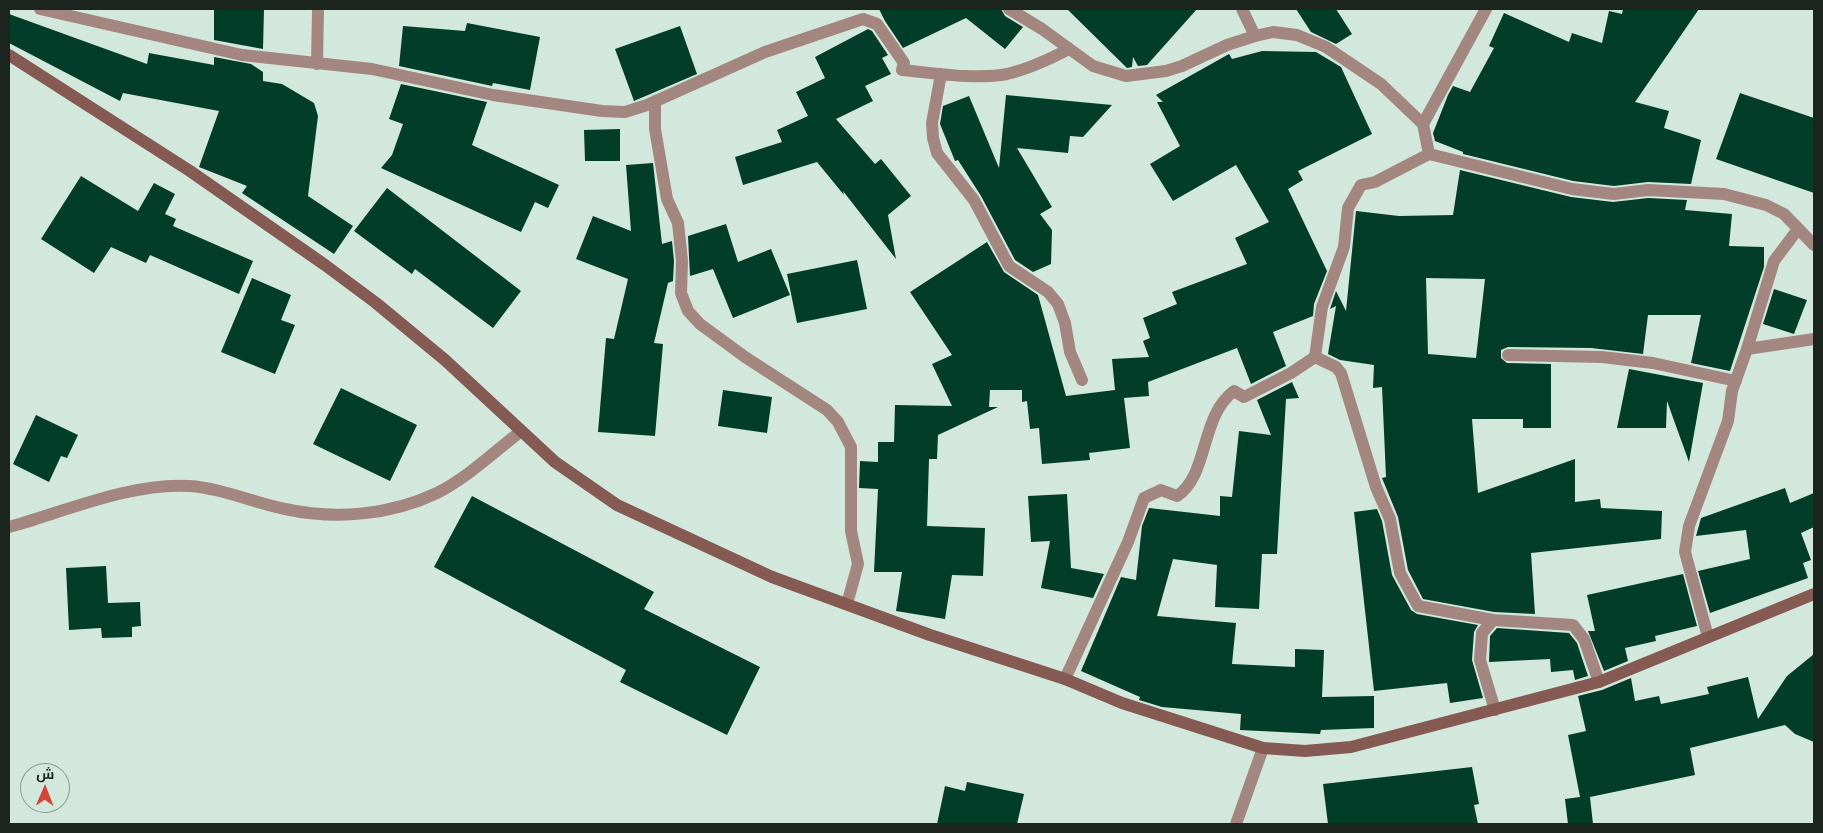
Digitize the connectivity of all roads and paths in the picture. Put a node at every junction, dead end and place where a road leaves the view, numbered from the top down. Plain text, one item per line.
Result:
1 (40, 9) edge
2 (318, 9) edge
3 (1009, 9) edge
4 (1242, 9) edge
5 (1486, 9) edge
6 (1255, 36) junction
7 (1069, 50) junction
8 (9, 55) edge
9 (317, 64) junction
10 (941, 74) junction
11 (655, 101) junction
12 (1423, 124) junction
13 (1429, 154) junction
14 (1798, 229) junction
15 (1814, 245) edge
16 (1814, 339) edge
17 (1747, 349) junction
18 (1508, 355) dead end
19 (1314, 357) junction
20 (1082, 380) dead end
21 (1736, 381) junction
22 (520, 432) junction
23 (9, 527) edge
24 (1814, 594) edge
25 (847, 604) junction
26 (1493, 620) junction
27 (1708, 637) junction
28 (1065, 680) junction
29 (1599, 682) junction
30 (1495, 710) junction
31 (1262, 748) junction
32 (1236, 824) edge

1 - 9 street
2 - 9 street
3 - 7 street
4 - 6 street
5 - 12 street
6 - 7 street
6 - 12 street
7 - 10 street
8 - 22 street
9 - 11 street
10 - 11 street
10 - 20 street
11 - 25 street
12 - 13 street
13 - 14 street
13 - 19 street
14 - 15 street
14 - 17 street
16 - 17 street
17 - 21 street
18 - 21 street
19 - 26 street
19 - 28 street
21 - 27 street
22 - 23 street
22 - 25 street
24 - 27 street
25 - 28 street
26 - 29 street
26 - 30 street
27 - 29 street
28 - 31 street
29 - 30 street
30 - 31 street
31 - 32 street

